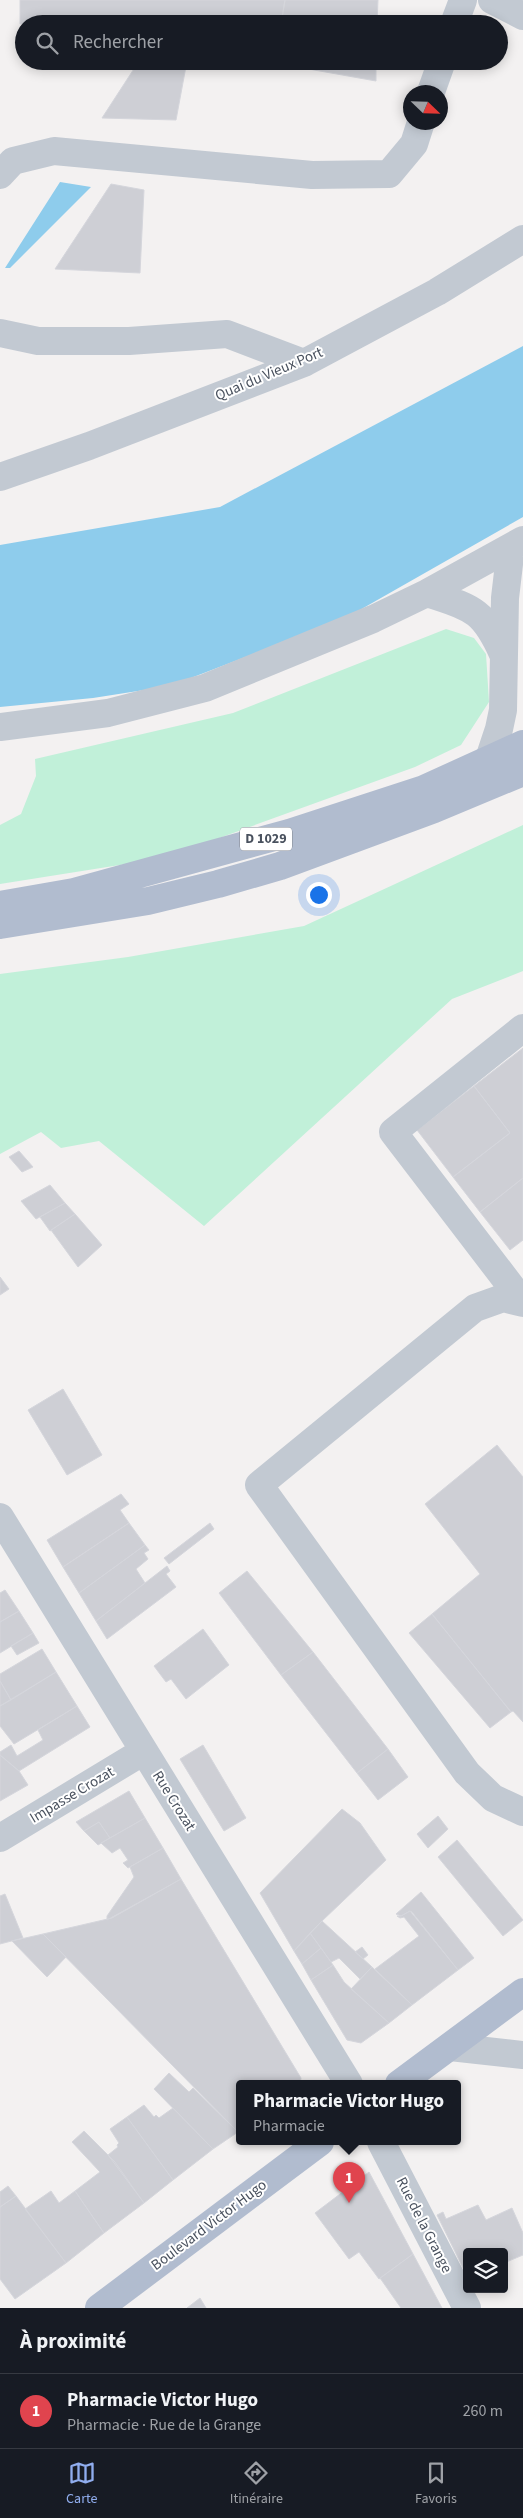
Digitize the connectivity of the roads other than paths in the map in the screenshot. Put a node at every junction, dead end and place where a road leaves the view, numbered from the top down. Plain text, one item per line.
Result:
1 (462, 0) edge
2 (492, 0) edge
3 (457, 15) edge
4 (523, 16) edge
5 (439, 70) edge
6 (433, 85) edge
7 (418, 130) edge
8 (0, 175) edge
9 (523, 239) edge
10 (0, 333) edge
11 (304, 362) junction
12 (0, 477) edge
13 (517, 544) edge
14 (427, 593) junction
15 (503, 656) junction
16 (0, 727) edge
17 (523, 744) edge
18 (489, 759) junction
19 (523, 772) edge
20 (523, 783) edge
21 (434, 809) junction
22 (0, 904) edge
23 (0, 925) edge
24 (523, 1028) edge
25 (523, 1302) edge
26 (0, 1517) edge
27 (144, 1751) junction
28 (523, 1812) edge
29 (0, 1838) edge
30 (523, 1992) edge
31 (450, 2047) junction
32 (523, 2055) edge
33 (347, 2080) edge
34 (405, 2080) edge
35 (316, 2145) edge
36 (383, 2145) edge
37 (99, 2308) edge
38 (467, 2308) edge

1 - 3 street
2 - 4 street
5 - 6 street
7 - 8 street
9 - 11 street, Quai du Vieux Port
10 - 11 street
11 - 12 street, Quai du Vieux Port
13 - 14 street
13 - 15 street
14 - 15 street
14 - 16 street
15 - 18 street
17 - 18 main road, D 1029
18 - 22 main road, D 1029
19 - 21 main road, D 1029
20 - 21 main road
21 - 23 main road, D 1029
24 - 25 street
25 - 28 street
26 - 27 street, Rue Crozat
27 - 29 street, Impasse Crozat
27 - 33 street, Rue Crozat
30 - 31 main road
31 - 32 street
31 - 34 main road
35 - 37 main road, Boulevard Victor Hugo
36 - 38 street, Rue de la Grange

